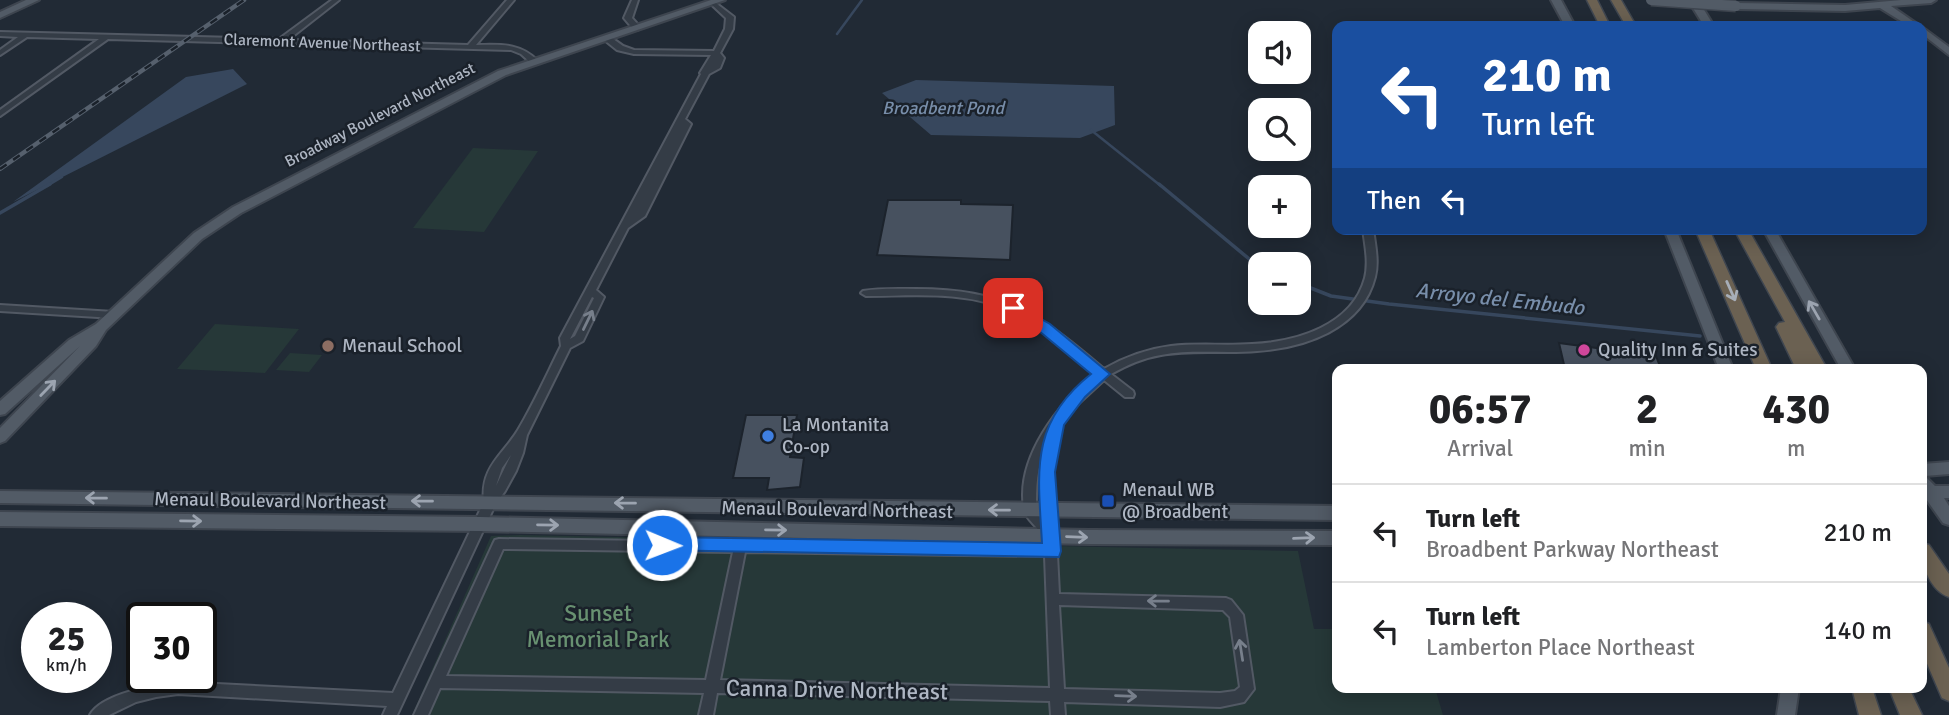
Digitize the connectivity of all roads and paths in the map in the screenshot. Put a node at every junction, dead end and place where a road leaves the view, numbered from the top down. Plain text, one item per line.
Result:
1 (19, 0) edge
2 (34, 0) edge
3 (336, 0) edge
4 (511, 0) edge
5 (635, 0) edge
6 (1556, 0) edge
7 (1651, 0) edge
8 (1693, 0) edge
9 (1749, 0) edge
10 (1863, 0) edge
11 (1874, 0) edge
12 (1931, 0) edge
13 (1824, 1) edge
14 (717, 2) edge
15 (1593, 2) edge
16 (1618, 3) edge
17 (1884, 6) junction
18 (0, 9) edge
19 (0, 15) edge
20 (1567, 21) edge
21 (1602, 21) edge
22 (1627, 21) edge
23 (1706, 21) edge
24 (1907, 21) edge
25 (637, 28) junction
26 (0, 34) edge
27 (1927, 34) edge
28 (25, 35) junction
29 (106, 37) junction
30 (606, 37) junction
31 (280, 42) junction
32 (470, 47) junction
33 (1949, 52) edge
34 (0, 53) edge
35 (716, 53) junction
36 (534, 61) junction
37 (0, 114) edge
38 (1368, 235) edge
39 (1672, 235) edge
40 (1705, 235) edge
41 (1744, 235) edge
42 (1744, 235) edge
43 (1772, 235) edge
44 (866, 293) dead end
45 (0, 307) edge
46 (114, 314) junction
47 (101, 327) junction
48 (1724, 364) edge
49 (1762, 364) edge
50 (1802, 364) edge
51 (1816, 364) edge
52 (1845, 364) edge
53 (1102, 374) junction
54 (1129, 394) dead end
55 (0, 410) edge
56 (1056, 423) junction
57 (0, 437) edge
58 (1949, 468) edge
59 (1927, 470) edge
60 (1927, 489) edge
61 (1927, 492) edge
62 (1949, 492) edge
63 (0, 497) edge
64 (147, 499) junction
65 (490, 502) junction
66 (1030, 510) junction
67 (1048, 510) junction
68 (1332, 513) edge
69 (1949, 518) edge
70 (0, 519) edge
71 (132, 520) junction
72 (480, 524) junction
73 (1332, 538) edge
74 (1051, 544) junction
75 (740, 546) junction
76 (1927, 558) edge
77 (1949, 589) edge
78 (1054, 599) junction
79 (1927, 642) edge
80 (435, 682) junction
81 (712, 689) junction
82 (1949, 691) edge
83 (1789, 693) edge
84 (1863, 693) edge
85 (1901, 693) edge
86 (1057, 694) junction
87 (397, 700) junction
88 (97, 715) edge
89 (390, 715) edge
90 (421, 715) edge
91 (706, 715) edge
92 (1058, 715) edge
93 (1786, 715) edge
94 (1870, 715) edge
95 (1911, 715) edge

1 - 18 main road
2 - 19 main road
3 - 31 street
4 - 32 street
5 - 25 street
6 - 20 main road
7 - 17 main road, bridge
8 - 23 main road
9 - 13 main road
10 - 13 main road
11 - 17 main road
12 - 17 main road
14 - 25 main road, Broadway Boulevard Northeast
14 - 35 street
15 - 21 highway
16 - 22 highway
17 - 24 main road
25 - 30 main road, Broadway Boulevard Northeast
26 - 28 street, Claremont Avenue Northeast
27 - 33 main road
28 - 29 street, Claremont Avenue Northeast
28 - 34 street
29 - 31 street, Claremont Avenue Northeast
29 - 37 street
30 - 35 street
30 - 36 main road, Broadway Boulevard Northeast
31 - 32 street, Claremont Avenue Northeast
32 - 36 street, Claremont Avenue Northeast
35 - 65 street
36 - 46 main road, Broadway Boulevard Northeast
38 - 53 street
39 - 48 main road
40 -> 49 highway
41 - 50 highway
42 - 51 highway
52 -> 43 main road
44 - 53 street
45 - 46 street
46 - 47 main road, Broadway Boulevard Northeast
47 - 55 main road, Broadway Boulevard Northeast
57 -> 47 main road, Broadway Boulevard Northeast
53 - 54 street
53 - 56 street
56 - 66 street
56 - 67 street
58 - 59 main road
60 - 62 main road
61 - 69 main road
64 -> 63 main road, Menaul Boulevard Northeast
65 -> 64 main road, Menaul Boulevard Northeast
64 - 71 main road
66 -> 65 main road, Menaul Boulevard Northeast
65 - 72 street
66 - 67 main road, Menaul Boulevard Northeast
66 - 74 street
67 - 68 main road, Menaul Boulevard Northeast
67 - 74 street
70 - 71 main road, Menaul Boulevard Northeast
71 -> 72 main road, Menaul Boulevard Northeast
72 -> 74 main road, Menaul Boulevard Northeast
72 - 87 street
74 -> 73 main road, Menaul Boulevard Northeast
74 - 75 street
74 - 78 street
75 - 80 street
75 - 81 street
76 - 77 highway
78 - 86 street
86 -> 78 street, Canna Drive Northeast
79 - 82 highway
80 - 81 street, Canna Drive Northeast
80 - 90 street
81 - 86 street, Canna Drive Northeast
81 - 91 street
83 - 93 main road
84 - 94 highway
85 - 95 highway
86 - 92 street
87 - 88 street
87 - 89 street

